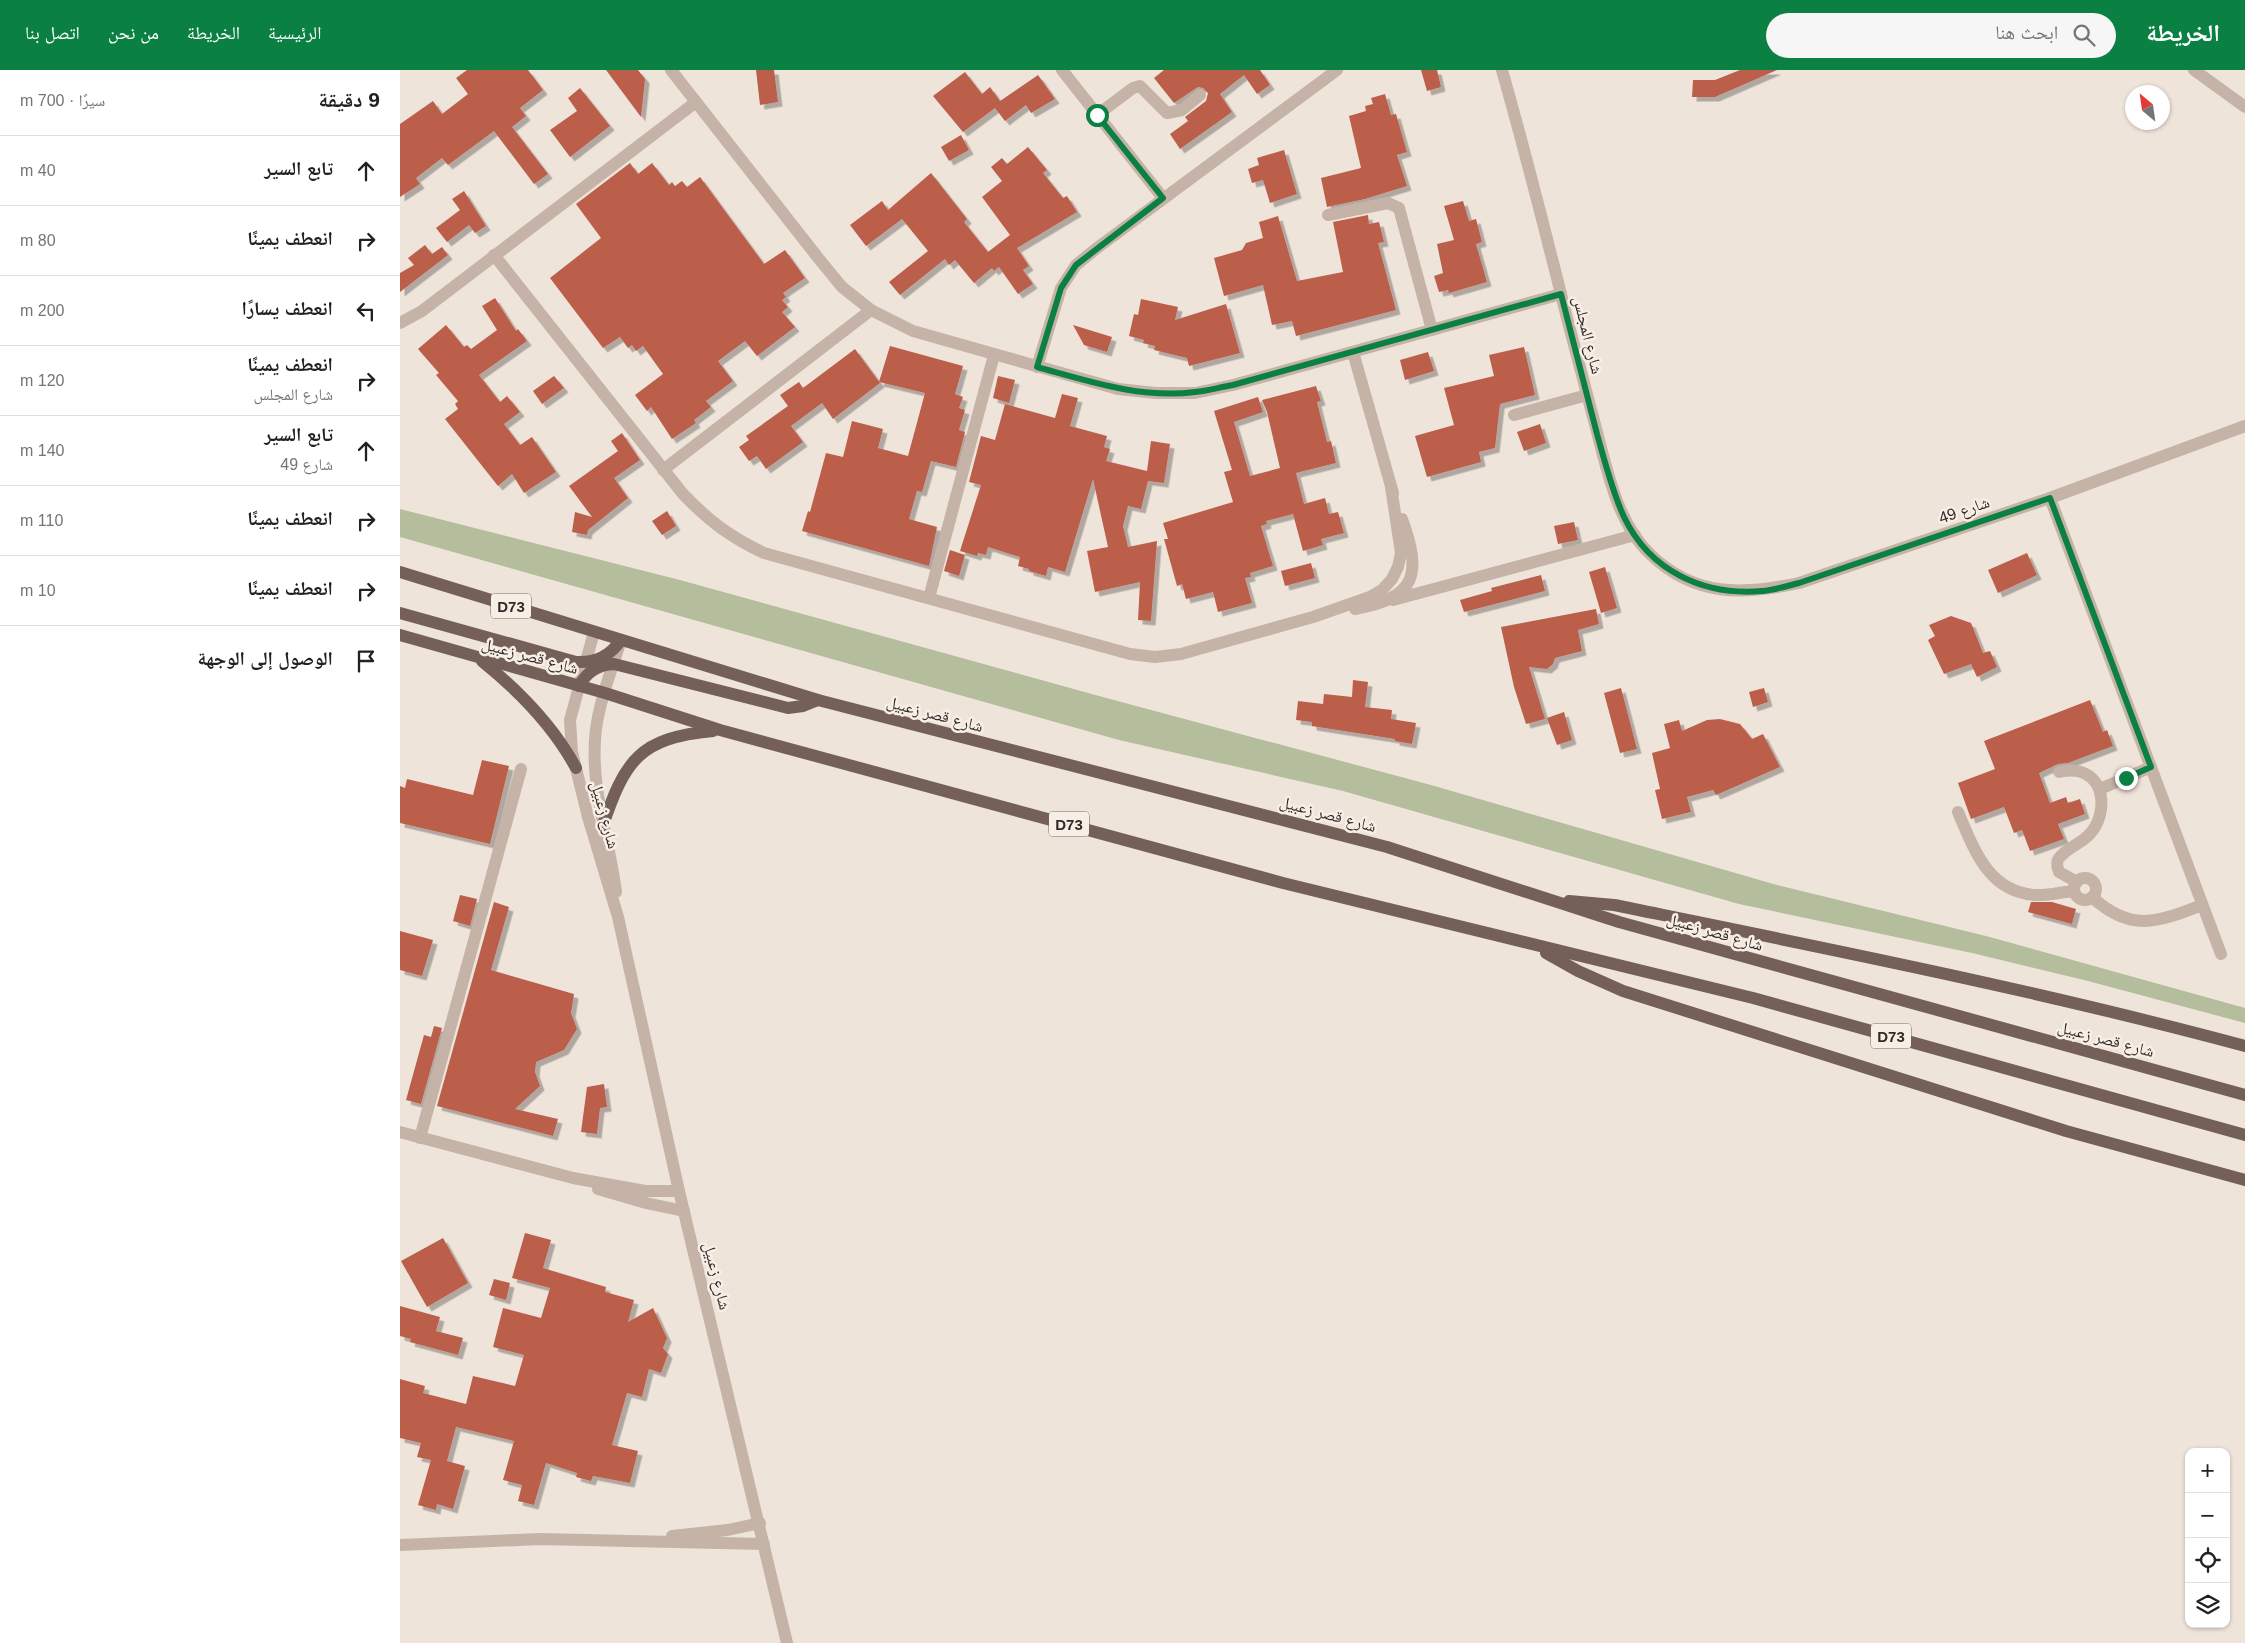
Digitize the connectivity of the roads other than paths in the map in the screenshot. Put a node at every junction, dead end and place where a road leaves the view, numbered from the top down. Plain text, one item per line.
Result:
1 (671, 70) edge
2 (1062, 70) edge
3 (1337, 70) edge
4 (1502, 70) edge
5 (2194, 70) edge
6 (1200, 95) dead end
7 (696, 102) junction
8 (2245, 107) edge
9 (1097, 115) junction
10 (1163, 198) junction
11 (1328, 215) dead end
12 (494, 255) junction
13 (1561, 294) junction
14 (870, 310) junction
15 (400, 323) edge
16 (1432, 330) junction
17 (1353, 352) junction
18 (994, 355) junction
19 (1037, 367) junction
20 (1587, 395) junction
21 (1514, 415) dead end
22 (2245, 426) edge
23 (663, 470) junction
24 (1391, 486) junction
25 (2050, 498) junction
26 (1634, 535) junction
27 (400, 572) edge
28 (1688, 582) joint
29 (929, 598) junction
30 (1389, 601) junction
31 (400, 613) edge
32 (1314, 617) junction
33 (594, 632) junction
34 (400, 635) edge
35 (621, 640) junction
36 (478, 658) junction
37 (585, 662) junction
38 (614, 664) junction
39 (578, 686) junction
40 (605, 693) junction
41 (818, 700) junction
42 (720, 730) junction
43 (2151, 767) junction
44 (576, 768) junction
45 (521, 769) dead end
46 (2060, 772) dead end
47 (2100, 789) junction
48 (1958, 812) dead end
49 (602, 828) junction
50 (2075, 886) junction
51 (1558, 901) junction
52 (2202, 905) junction
53 (618, 917) junction
54 (1536, 946) junction
55 (2220, 954) dead end
56 (2245, 1046) edge
57 (2245, 1096) edge
58 (400, 1132) edge
59 (2245, 1136) edge
60 (420, 1138) junction
61 (573, 1178) junction
62 (2245, 1180) edge
63 (679, 1192) junction
64 (684, 1211) junction
65 (760, 1523) junction
66 (640, 1540) junction
67 (764, 1544) junction
68 (400, 1545) edge
69 (787, 1643) edge

1 - 7 street
2 - 9 street
3 - 10 street
4 - 13 street, شارع المجلس
5 - 8 street
6 - 9 street
7 - 12 street
7 - 14 street
9 - 10 street
10 - 19 street
11 - 16 street
12 - 15 street
12 - 23 street
13 - 16 street
13 - 20 street, شارع المجلس
14 - 18 street
14 - 23 street
16 - 17 street
17 - 19 street
17 - 24 street
18 - 19 street
18 - 29 street
20 - 21 street
20 - 26 street, شارع المجلس
22 - 25 street, شارع 49
23 - 29 street
24 - 30 street
24 - 32 street
25 - 28 street, شارع 49
25 - 43 street
26 - 28 street, شارع المجلس
26 - 30 street
27 - 33 main road, شارع قصر زعبيل / D73
29 - 32 street
30 - 32 street
31 - 37 main road
33 - 35 main road, شارع قصر زعبيل / D73
33 - 37 street
34 - 36 main road, شارع قصر زعبيل / D73
35 - 37 main road
35 - 38 street, شارع زعبيل
35 - 41 main road, شارع قصر زعبيل / D73
36 - 39 main road, شارع قصر زعبيل / D73
36 - 44 main road
37 - 39 street
38 - 39 main road
38 - 40 street, شارع زعبيل
38 - 41 main road
39 - 40 main road, شارع قصر زعبيل / D73
39 - 44 street, شارع زعبيل
40 - 42 main road, شارع قصر زعبيل / D73
40 - 49 street, شارع زعبيل
41 - 51 main road, شارع قصر زعبيل / D73
42 - 49 main road
42 - 54 main road, شارع قصر زعبيل / D73
43 - 47 street
43 - 52 street
44 - 53 street, شارع زعبيل
45 - 60 street
46 - 47 street
47 - 50 street
48 - 50 street
49 - 53 street, شارع زعبيل
50 - 52 street
51 - 56 main road
51 - 57 main road, شارع قصر زعبيل / D73
52 - 55 street
53 - 63 street, شارع زعبيل
54 - 59 main road, شارع قصر زعبيل / D73
54 - 62 main road
58 - 60 street
60 - 61 street
61 - 63 street
61 - 64 street
63 - 64 street, شارع زعبيل
64 - 65 street, شارع زعبيل
65 - 66 street
65 - 67 street, شارع زعبيل
66 - 67 street
66 - 68 street
67 - 69 street, شارع زعبيل

